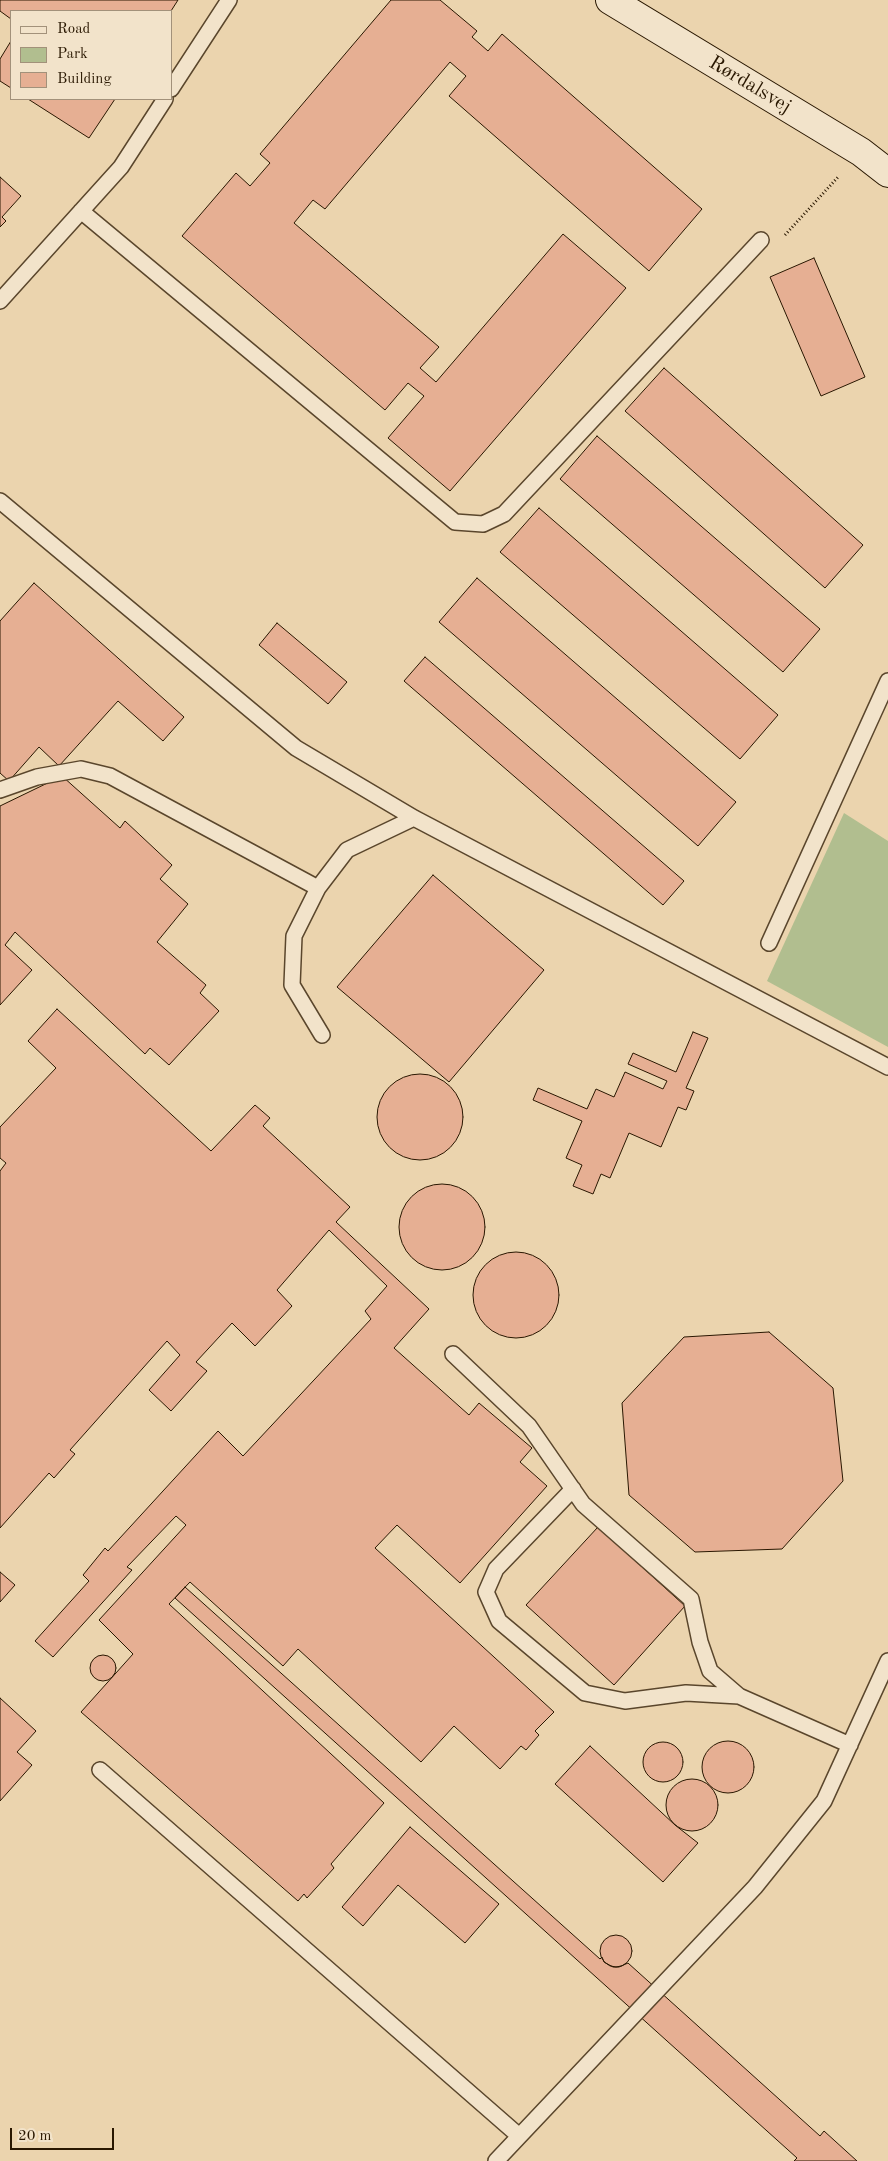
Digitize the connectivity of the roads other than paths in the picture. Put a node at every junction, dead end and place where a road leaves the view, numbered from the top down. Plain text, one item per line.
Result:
1 (229, 0) edge
2 (610, 0) edge
3 (172, 87) edge
4 (164, 100) edge
5 (888, 173) edge
6 (81, 210) junction
7 (761, 240) road end
8 (0, 301) edge
9 (0, 501) edge
10 (888, 681) edge
11 (0, 790) edge
12 (414, 818) junction
13 (318, 888) junction
14 (769, 943) dead end
15 (322, 1035) dead end
16 (888, 1067) edge
17 (453, 1354) dead end
18 (573, 1489) junction
19 (888, 1661) edge
20 (739, 1696) junction
21 (850, 1745) junction
22 (100, 1770) dead end
23 (518, 2136) junction
24 (496, 2161) edge

1 - 3 lane
2 - 5 street, Rørdalsvej
4 - 6 lane
6 - 7 lane
6 - 8 lane
9 - 12 lane
10 - 14 lane
11 - 13 lane
12 - 13 lane
12 - 16 lane
13 - 15 lane
17 - 18 lane
18 - 20 lane
18 - 20 lane
19 - 21 lane
20 - 21 lane
21 - 23 lane
22 - 23 lane
23 - 24 lane

